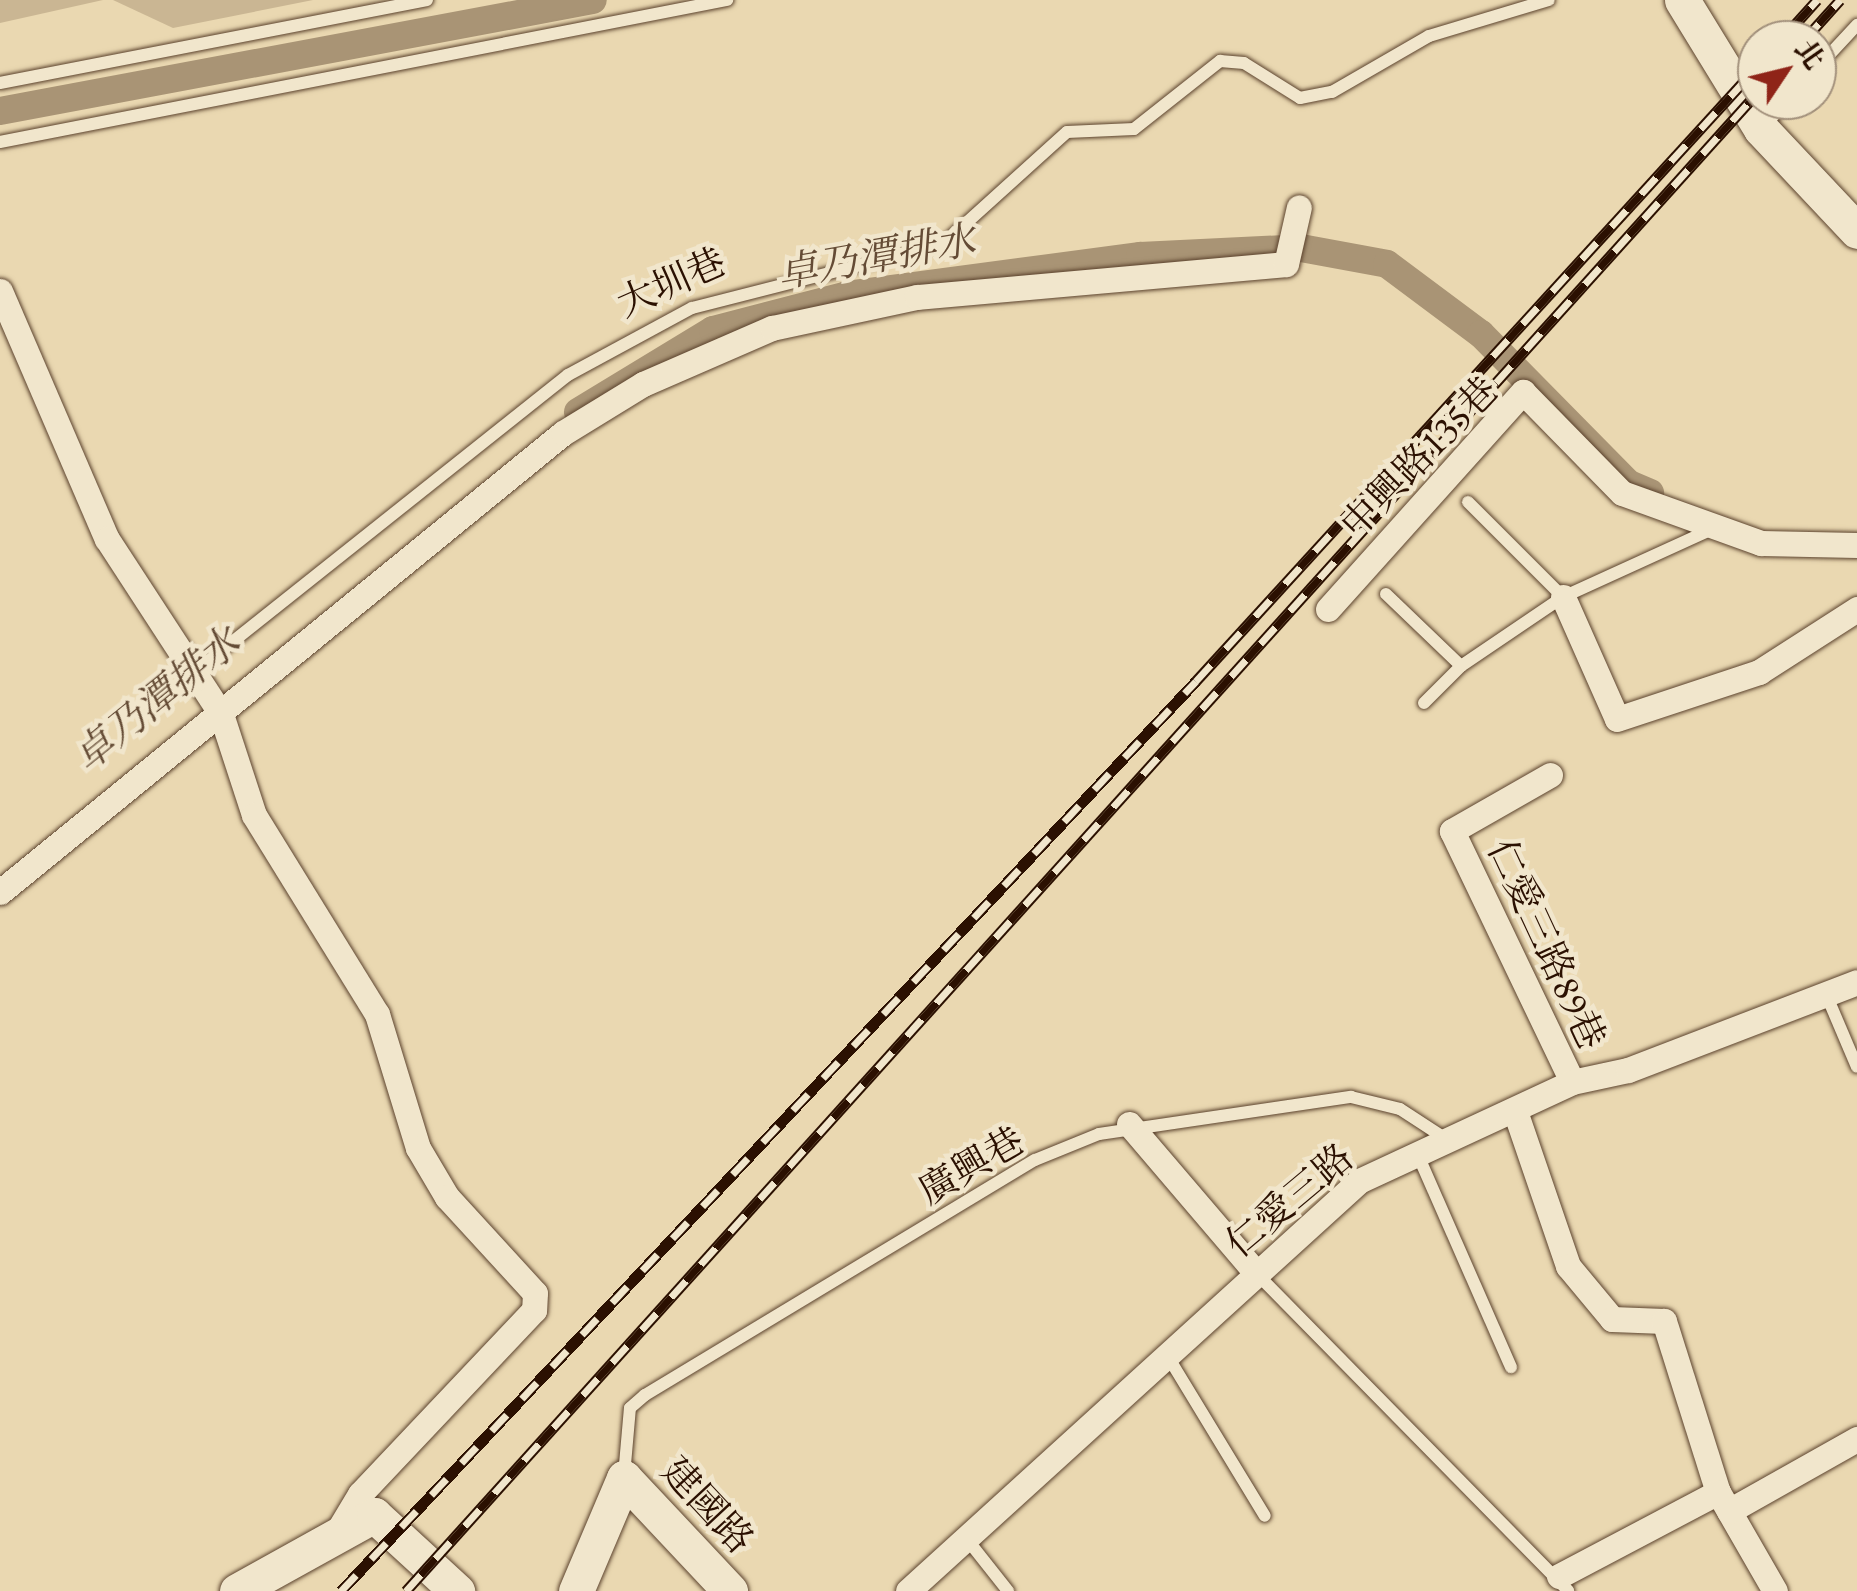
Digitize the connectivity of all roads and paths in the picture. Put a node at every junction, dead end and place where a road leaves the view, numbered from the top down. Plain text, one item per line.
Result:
1 (427, 0) edge
2 (728, 0) edge
3 (1549, 0) edge
4 (1682, 0) edge
5 (1857, 25) edge
6 (1837, 46) edge
7 (0, 83) edge
8 (1770, 120) edge
9 (1762, 129) junction
10 (0, 142) edge
11 (1299, 207) dead end
12 (1857, 232) edge
13 (0, 291) edge
14 (1468, 502) dead end
15 (1715, 528) junction
16 (1857, 545) edge
17 (1386, 594) dead end
18 (1563, 597) junction
19 (1857, 608) edge
20 (1328, 609) dead end
21 (1460, 666) junction
22 (197, 681) junction
23 (1424, 704) dead end
24 (220, 713) junction
25 (1550, 776) dead end
26 (0, 892) edge
27 (1857, 982) edge
28 (1826, 994) junction
29 (1857, 1067) edge
30 (1572, 1082) junction
31 (1516, 1110) junction
32 (1129, 1124) junction
33 (1446, 1139) junction
34 (1417, 1153) junction
35 (1257, 1274) junction
36 (1168, 1355) junction
37 (1511, 1367) dead end
38 (1857, 1439) edge
39 (624, 1478) junction
40 (1723, 1501) junction
41 (1265, 1516) dead end
42 (341, 1526) junction
43 (966, 1538) junction
44 (1564, 1584) edge
45 (236, 1591) edge
46 (457, 1591) edge
47 (576, 1591) edge
48 (730, 1591) edge
49 (908, 1591) edge
50 (1008, 1591) edge
51 (1775, 1591) edge

1 - 7 lane
2 - 10 lane
3 - 22 lane, 大圳巷
4 - 9 street
5 - 6 lane
8 - 9 lane
9 - 12 street
11 - 24 street
13 - 22 street
14 - 18 lane
15 - 16 street, 中興路135巷
15 - 18 lane
15 - 20 street, 中興路135巷
17 - 21 lane
18 - 19 street
18 - 21 lane
21 - 23 lane
22 - 24 street
24 - 26 street
24 - 42 street
25 - 30 street, 仁愛三路89巷
27 - 28 street, 仁愛三路
28 - 29 lane
28 - 30 street, 仁愛三路
30 - 31 street, 仁愛三路
31 - 33 street, 仁愛三路
31 - 40 street
32 - 33 lane, 廣興巷
32 - 35 street
32 - 39 lane, 廣興巷
33 - 34 street, 仁愛三路
34 - 35 street, 仁愛三路
34 - 37 lane
35 - 36 street, 仁愛三路
35 - 44 lane
36 - 41 lane
36 - 43 street, 仁愛三路
38 - 40 street
39 - 47 street
39 - 48 street, 建國路
40 - 44 street
40 - 51 street
42 - 45 street
42 - 46 street
43 - 49 street, 仁愛三路
43 - 50 lane

